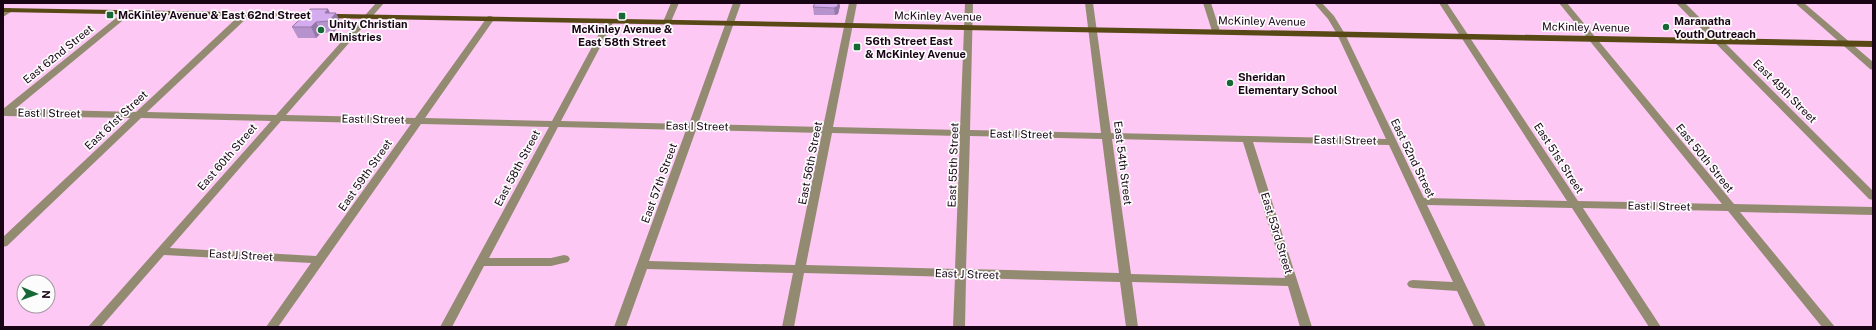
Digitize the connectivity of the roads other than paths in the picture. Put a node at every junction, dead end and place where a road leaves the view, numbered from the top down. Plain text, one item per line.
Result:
1 (380, 3) edge
2 (675, 3) edge
3 (737, 3) edge
4 (853, 3) edge
5 (970, 3) edge
6 (1089, 3) edge
7 (1207, 3) edge
8 (1318, 3) edge
9 (1442, 3) edge
10 (1563, 3) edge
11 (1680, 3) edge
12 (1799, 3) edge
13 (5, 12) edge
14 (129, 12) junction
15 (246, 14) junction
16 (369, 16) junction
17 (491, 18) junction
18 (610, 21) junction
19 (667, 22) junction
20 (730, 23) junction
21 (849, 25) junction
22 (968, 28) junction
23 (1094, 30) junction
24 (1216, 31) junction
25 (1341, 34) junction
26 (1466, 36) junction
27 (1593, 38) junction
28 (1719, 41) junction
29 (1846, 44) junction
30 (1873, 44) edge
31 (1873, 67) edge
32 (4, 113) edge
33 (139, 114) junction
34 (278, 117) junction
35 (418, 120) junction
36 (555, 124) junction
37 (693, 126) junction
38 (829, 129) junction
39 (966, 132) junction
40 (1107, 135) junction
41 (1247, 138) junction
42 (1391, 142) junction
43 (1873, 197) edge
44 (1420, 201) junction
45 (1574, 204) junction
46 (1730, 208) junction
47 (1873, 211) edge
48 (3, 243) edge
49 (161, 250) junction
50 (564, 259) dead end
51 (320, 260) junction
52 (481, 262) junction
53 (642, 265) junction
54 (800, 269) junction
55 (960, 274) junction
56 (1125, 278) junction
57 (1292, 282) junction
58 (1413, 284) dead end
59 (1461, 286) junction
60 (94, 327) edge
61 (272, 327) edge
62 (446, 327) edge
63 (620, 327) edge
64 (788, 327) edge
65 (959, 327) edge
66 (1132, 327) edge
67 (1306, 327) edge
68 (1480, 327) edge
69 (1655, 327) edge
70 (1829, 327) edge

1 - 16 street, East 60th Street
2 - 19 street
3 - 20 street, East 57th Street
4 - 21 street, East 56th Street
5 - 22 street, East 55th Street
6 - 23 street, East 54th Street
7 - 24 street
8 - 25 street, East 52nd Street
9 - 26 street, East 51st Street
10 - 27 street, East 50th Street
11 - 28 street, East 49th Street
12 - 29 street
13 - 14 main road, McKinley Avenue
14 - 15 main road, McKinley Avenue
14 - 32 street, East 62nd Street
15 - 16 main road, McKinley Avenue
15 - 33 street, East 61st Street
16 - 17 main road, McKinley Avenue
16 - 34 street, East 60th Street
17 - 18 main road, McKinley Avenue
17 - 35 street, East 59th Street
18 - 19 main road, McKinley Avenue
18 - 36 street, East 58th Street
19 - 20 main road, McKinley Avenue
20 - 21 main road, McKinley Avenue
20 - 37 street, East 57th Street
21 - 22 main road, McKinley Avenue
21 - 38 street, East 56th Street
22 - 23 main road, McKinley Avenue
22 - 39 street, East 55th Street
23 - 24 main road, McKinley Avenue
23 - 40 street, East 54th Street
24 - 25 main road, McKinley Avenue
25 - 26 main road, McKinley Avenue
25 - 42 street, East 52nd Street
26 - 27 main road, McKinley Avenue
26 - 45 street, East 51st Street
27 - 28 main road, McKinley Avenue
27 - 46 street, East 50th Street
28 - 29 main road, McKinley Avenue
28 - 43 street, East 49th Street
29 - 30 main road, McKinley Avenue
29 - 31 street
32 - 33 street, East I Street
33 - 34 street, East I Street
33 - 48 street, East 61st Street
34 - 35 street, East I Street
34 - 49 street, East 60th Street
35 - 36 street, East I Street
35 - 51 street, East 59th Street
36 - 37 street, East I Street
36 - 52 street, East 58th Street
37 - 38 street, East I Street
37 - 53 street, East 57th Street
38 - 39 street, East I Street
38 - 54 street, East 56th Street
39 - 40 street, East I Street
39 - 55 street, East 55th Street
40 - 41 street, East I Street
40 - 56 street, East 54th Street
41 - 42 street, East I Street
41 - 57 street, East 53rd Street
42 - 44 street, East 52nd Street
44 - 45 street, East I Street
44 - 59 street, East 52nd Street
45 - 46 street, East I Street
45 - 69 street, East 51st Street
46 - 47 street, East I Street
46 - 70 street, East 50th Street
49 - 51 street, East J Street
49 - 60 street, East 60th Street
50 - 52 street
51 - 61 street, East 59th Street
52 - 62 street, East 58th Street
53 - 54 street, East J Street
53 - 63 street, East 57th Street
54 - 55 street, East J Street
54 - 64 street, East 56th Street
55 - 56 street, East J Street
55 - 65 street, East 55th Street
56 - 57 street, East J Street
56 - 66 street, East 54th Street
57 - 67 street, East 53rd Street
58 - 59 street
59 - 68 street, East 52nd Street

